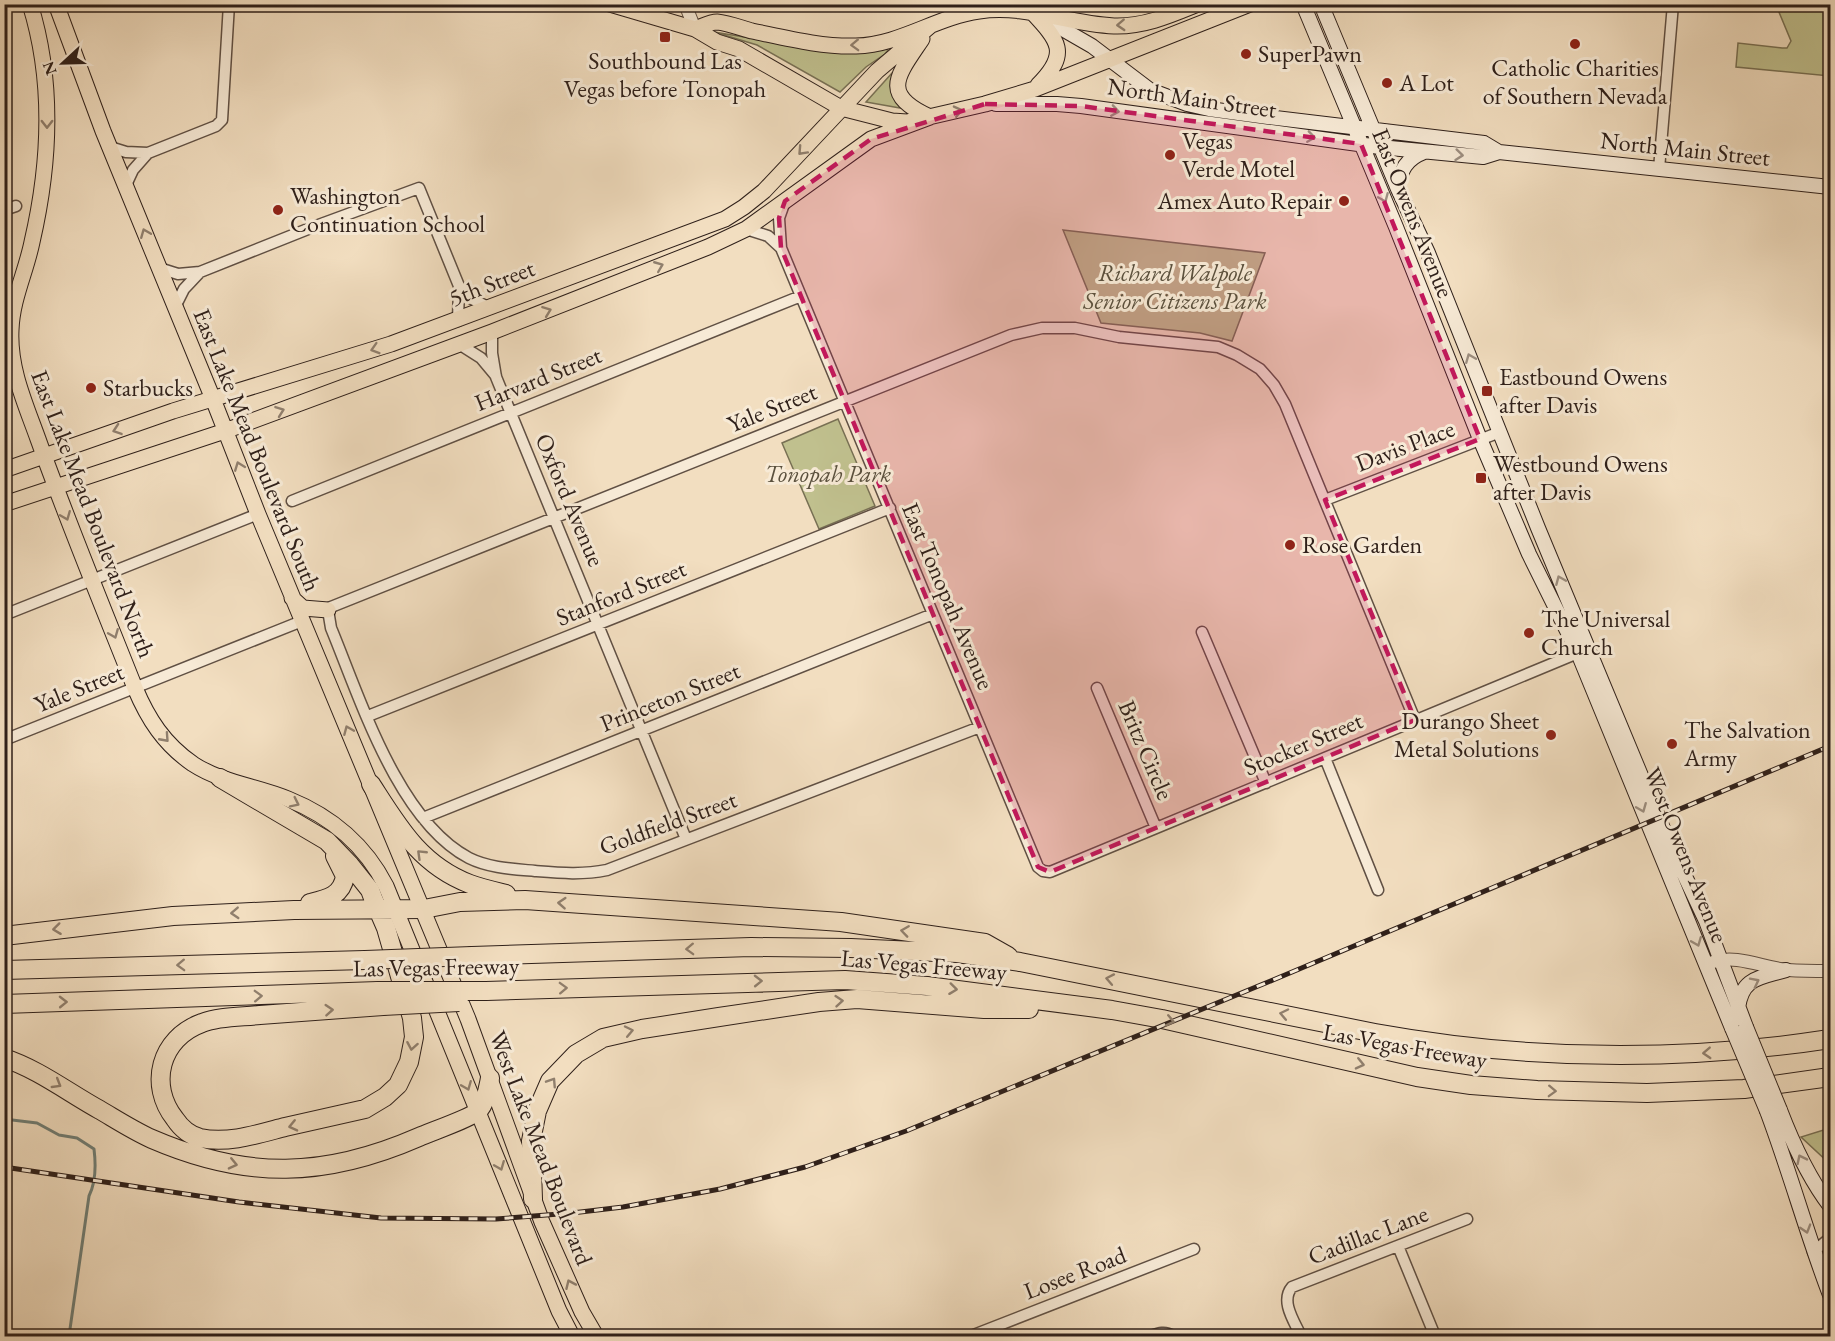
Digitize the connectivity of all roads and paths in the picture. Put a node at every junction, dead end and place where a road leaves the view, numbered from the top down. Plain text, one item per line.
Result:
1 (30, 4) edge
2 (56, 4) edge
3 (229, 4) edge
4 (610, 4) edge
5 (685, 4) edge
6 (1198, 4) edge
7 (1250, 4) edge
8 (1303, 4) edge
9 (1321, 4) edge
10 (1673, 4) edge
11 (1031, 11) junction
12 (930, 26) junction
13 (695, 29) junction
14 (1108, 58) junction
15 (1035, 89) junction
16 (985, 104) junction
17 (841, 108) junction
18 (930, 117) junction
19 (1354, 127) junction
20 (1373, 130) junction
21 (1361, 144) junction
22 (110, 147) junction
23 (1380, 147) junction
24 (1425, 152) junction
25 (1499, 152) junction
26 (148, 153) junction
27 (1659, 169) junction
28 (126, 186) junction
29 (1830, 187) edge
30 (1398, 189) junction
31 (785, 201) junction
32 (16, 206) dead end
33 (4, 210) edge
34 (746, 229) junction
35 (781, 248) junction
36 (609, 262) junction
37 (159, 268) junction
38 (201, 272) junction
39 (459, 286) junction
40 (604, 288) junction
41 (801, 296) junction
42 (175, 307) junction
43 (490, 308) junction
44 (458, 321) junction
45 (492, 332) junction
46 (459, 344) junction
47 (496, 377) junction
48 (213, 399) junction
49 (844, 402) junction
50 (511, 413) junction
51 (225, 431) junction
52 (1489, 436) junction
53 (44, 455) junction
54 (4, 470) edge
55 (54, 488) junction
56 (1325, 500) junction
57 (292, 501) dead end
58 (4, 504) edge
59 (890, 508) junction
60 (258, 514) junction
61 (555, 517) junction
62 (1546, 547) junction
63 (1530, 554) junction
64 (92, 580) junction
65 (292, 598) junction
66 (328, 610) junction
67 (4, 615) edge
68 (933, 615) junction
69 (302, 621) junction
70 (599, 624) junction
71 (1202, 632) dead end
72 (1578, 653) junction
73 (135, 688) junction
74 (1097, 688) dead end
75 (368, 716) junction
76 (1415, 720) junction
77 (980, 727) junction
78 (642, 731) junction
79 (4, 740) edge
80 (1325, 758) junction
81 (219, 778) junction
82 (1266, 783) junction
83 (371, 784) junction
84 (423, 818) junction
85 (1156, 828) junction
86 (308, 829) junction
87 (686, 839) junction
88 (1043, 871) joint
89 (1378, 890) dead end
90 (525, 900) junction
91 (386, 909) junction
92 (424, 909) junction
93 (294, 910) junction
94 (4, 936) edge
95 (1721, 959) junction
96 (1020, 962) junction
97 (1706, 964) junction
98 (4, 970) edge
99 (1786, 970) junction
100 (1830, 971) edge
101 (380, 998) junction
102 (4, 1004) edge
103 (1738, 1008) junction
104 (1112, 1010) junction
105 (1739, 1027) junction
106 (1830, 1032) edge
107 (1830, 1039) edge
108 (1765, 1047) junction
109 (4, 1058) edge
110 (1830, 1077) edge
111 (490, 1078) junction
112 (1774, 1111) junction
113 (477, 1112) junction
114 (533, 1199) junction
115 (1830, 1205) edge
116 (1467, 1219) dead end
117 (1830, 1238) edge
118 (1398, 1246) junction
119 (1194, 1249) dead end
120 (1813, 1252) junction
121 (1830, 1295) edge
122 (1170, 1335) edge
123 (572, 1336) edge
124 (596, 1336) edge
125 (971, 1336) edge
126 (1151, 1336) edge
127 (1300, 1336) edge
128 (1435, 1336) edge

1 -> 53 main road, East Lake Mead Boulevard North
2 - 22 main road, East Lake Mead Boulevard South
3 - 26 street
4 - 13 main road
5 - 13 street
6 -> 11 main road
7 - 14 main road
8 - 19 main road, East Owens Avenue
9 - 20 main road, East Owens Avenue
10 - 27 street
11 - 12 main road
11 - 14 main road, North Main Street
11 - 15 main road
12 -> 13 main road
12 - 17 main road, 5th Street
12 - 18 main road
13 - 17 main road
14 - 15 main road
14 - 19 main road, North Main Street
15 - 16 main road
18 -> 16 main road
16 -> 21 main road, North Main Street
17 - 18 main road
17 -> 36 main road, 5th Street
18 - 31 main road, 5th Street
19 - 20 main road, North Main Street
19 - 21 main road, East Owens Avenue
20 - 23 main road, East Owens Avenue
20 - 25 main road, North Main Street
21 - 23 main road, North Main Street
21 -> 52 main road, East Owens Avenue
22 - 26 street
22 - 28 main road, East Lake Mead Boulevard South
23 - 24 main road, North Main Street
23 - 30 main road, East Owens Avenue
24 -> 25 main road, North Main Street
24 - 30 main road
25 - 27 main road, North Main Street
26 - 28 street
27 - 29 main road, North Main Street
37 -> 28 main road, East Lake Mead Boulevard South
52 -> 30 main road, East Owens Avenue
31 - 34 main road, 5th Street
31 - 35 street, East Tonopah Avenue
32 - 33 street
34 - 35 street
40 -> 34 main road, 5th Street
35 - 41 street, East Tonopah Avenue
36 - 40 main road
36 - 43 main road, 5th Street
37 - 38 street
37 - 42 main road, East Lake Mead Boulevard South
38 - 39 street
38 - 42 street
39 - 43 street
39 - 44 street
45 -> 40 main road, 5th Street
41 - 49 street, East Tonopah Avenue
41 - 50 street, Harvard Street
42 - 48 main road, East Lake Mead Boulevard South
43 - 44 main road, 5th Street
44 -> 48 main road, 5th Street
45 - 46 main road, 5th Street
45 - 47 street, Oxford Avenue
46 - 47 street, Oxford Avenue
51 -> 46 main road, 5th Street
47 - 50 street, Oxford Avenue
48 - 51 main road, East Lake Mead Boulevard South
48 -> 53 main road, 5th Street
49 - 56 street, Yale Street
49 - 59 street, East Tonopah Avenue
49 - 61 street, Yale Street
50 - 57 street, Harvard Street
50 - 61 street, Oxford Avenue
51 - 55 main road, 5th Street
60 -> 51 main road, East Lake Mead Boulevard South
52 - 56 street, Davis Place
52 - 62 main road, West Owens Avenue
52 - 63 main road, West Owens Avenue
53 - 54 main road, 5th Street
53 - 55 main road, East Lake Mead Boulevard North
55 - 58 main road, 5th Street
55 -> 64 main road, East Lake Mead Boulevard North
56 - 76 street, Yale Street
59 - 68 street, East Tonopah Avenue
59 - 70 street, Stanford Street
60 - 64 street
60 - 65 main road, East Lake Mead Boulevard South
61 - 66 street, Yale Street
61 - 70 street, Oxford Avenue
62 - 63 main road
95 -> 62 main road, West Owens Avenue
63 - 72 main road, West Owens Avenue
64 - 67 street
64 -> 73 main road, East Lake Mead Boulevard North
65 - 66 main road
65 - 69 main road, East Lake Mead Boulevard South
66 - 75 street, Goldfield Street
68 - 77 street, East Tonopah Avenue
68 - 78 street, Princeton Street
69 - 73 street, Yale Street
83 -> 69 main road, East Lake Mead Boulevard South
70 - 75 street, Stanford Street
70 - 78 street, Oxford Avenue
71 - 82 street
72 - 76 street, Stocker Street
72 -> 97 main road, West Owens Avenue
73 - 79 street, Yale Street
73 -> 81 main road, East Lake Mead Boulevard North
74 - 85 street, Britz Circle
75 - 84 street, Goldfield Street
76 - 80 street, Stocker Street
77 - 87 street, Goldfield Street
77 - 88 street, East Tonopah Avenue
78 - 84 street, Princeton Street
78 - 87 street, Oxford Avenue
80 - 82 street, Stocker Street
80 - 89 street
81 - 86 highway
81 -> 91 main road, East Lake Mead Boulevard North
82 - 85 street, Stocker Street
90 -> 83 highway
83 - 92 main road, East Lake Mead Boulevard South
84 - 87 street, Goldfield Street
85 - 88 street, Stocker Street
86 - 91 highway
86 - 93 highway
90 - 92 highway
96 -> 90 highway
91 - 92 highway
91 - 93 highway
91 -> 101 highway
91 -> 113 main road, West Lake Mead Boulevard
92 - 111 main road, West Lake Mead Boulevard
93 -> 94 highway
95 - 97 street
95 - 99 street
95 - 103 main road, West Owens Avenue
96 -> 98 highway, Las Vegas Freeway, bridge
108 -> 96 highway, Las Vegas Freeway
97 - 105 main road, West Owens Avenue
99 - 100 street
103 -> 99 main road
102 -> 101 highway, Las Vegas Freeway
101 -> 104 highway, Las Vegas Freeway, bridge
103 - 105 main road, West Owens Avenue
104 -> 110 highway, Las Vegas Freeway
114 -> 104 highway
105 - 112 main road, West Owens Avenue, bridge
106 - 108 highway
107 - 108 highway, Las Vegas Freeway
109 -> 113 highway
111 - 113 highway
111 - 114 main road, West Lake Mead Boulevard
115 -> 112 main road, West Owens Avenue
112 -> 120 main road, West Owens Avenue
113 -> 123 main road, West Lake Mead Boulevard
124 -> 114 main road, West Lake Mead Boulevard
116 - 118 street, Cadillac Lane
117 - 120 street
118 - 127 street, Cadillac Lane
118 - 128 street
119 - 125 street, Losee Road
120 - 121 main road, West Owens Avenue
122 - 126 street

